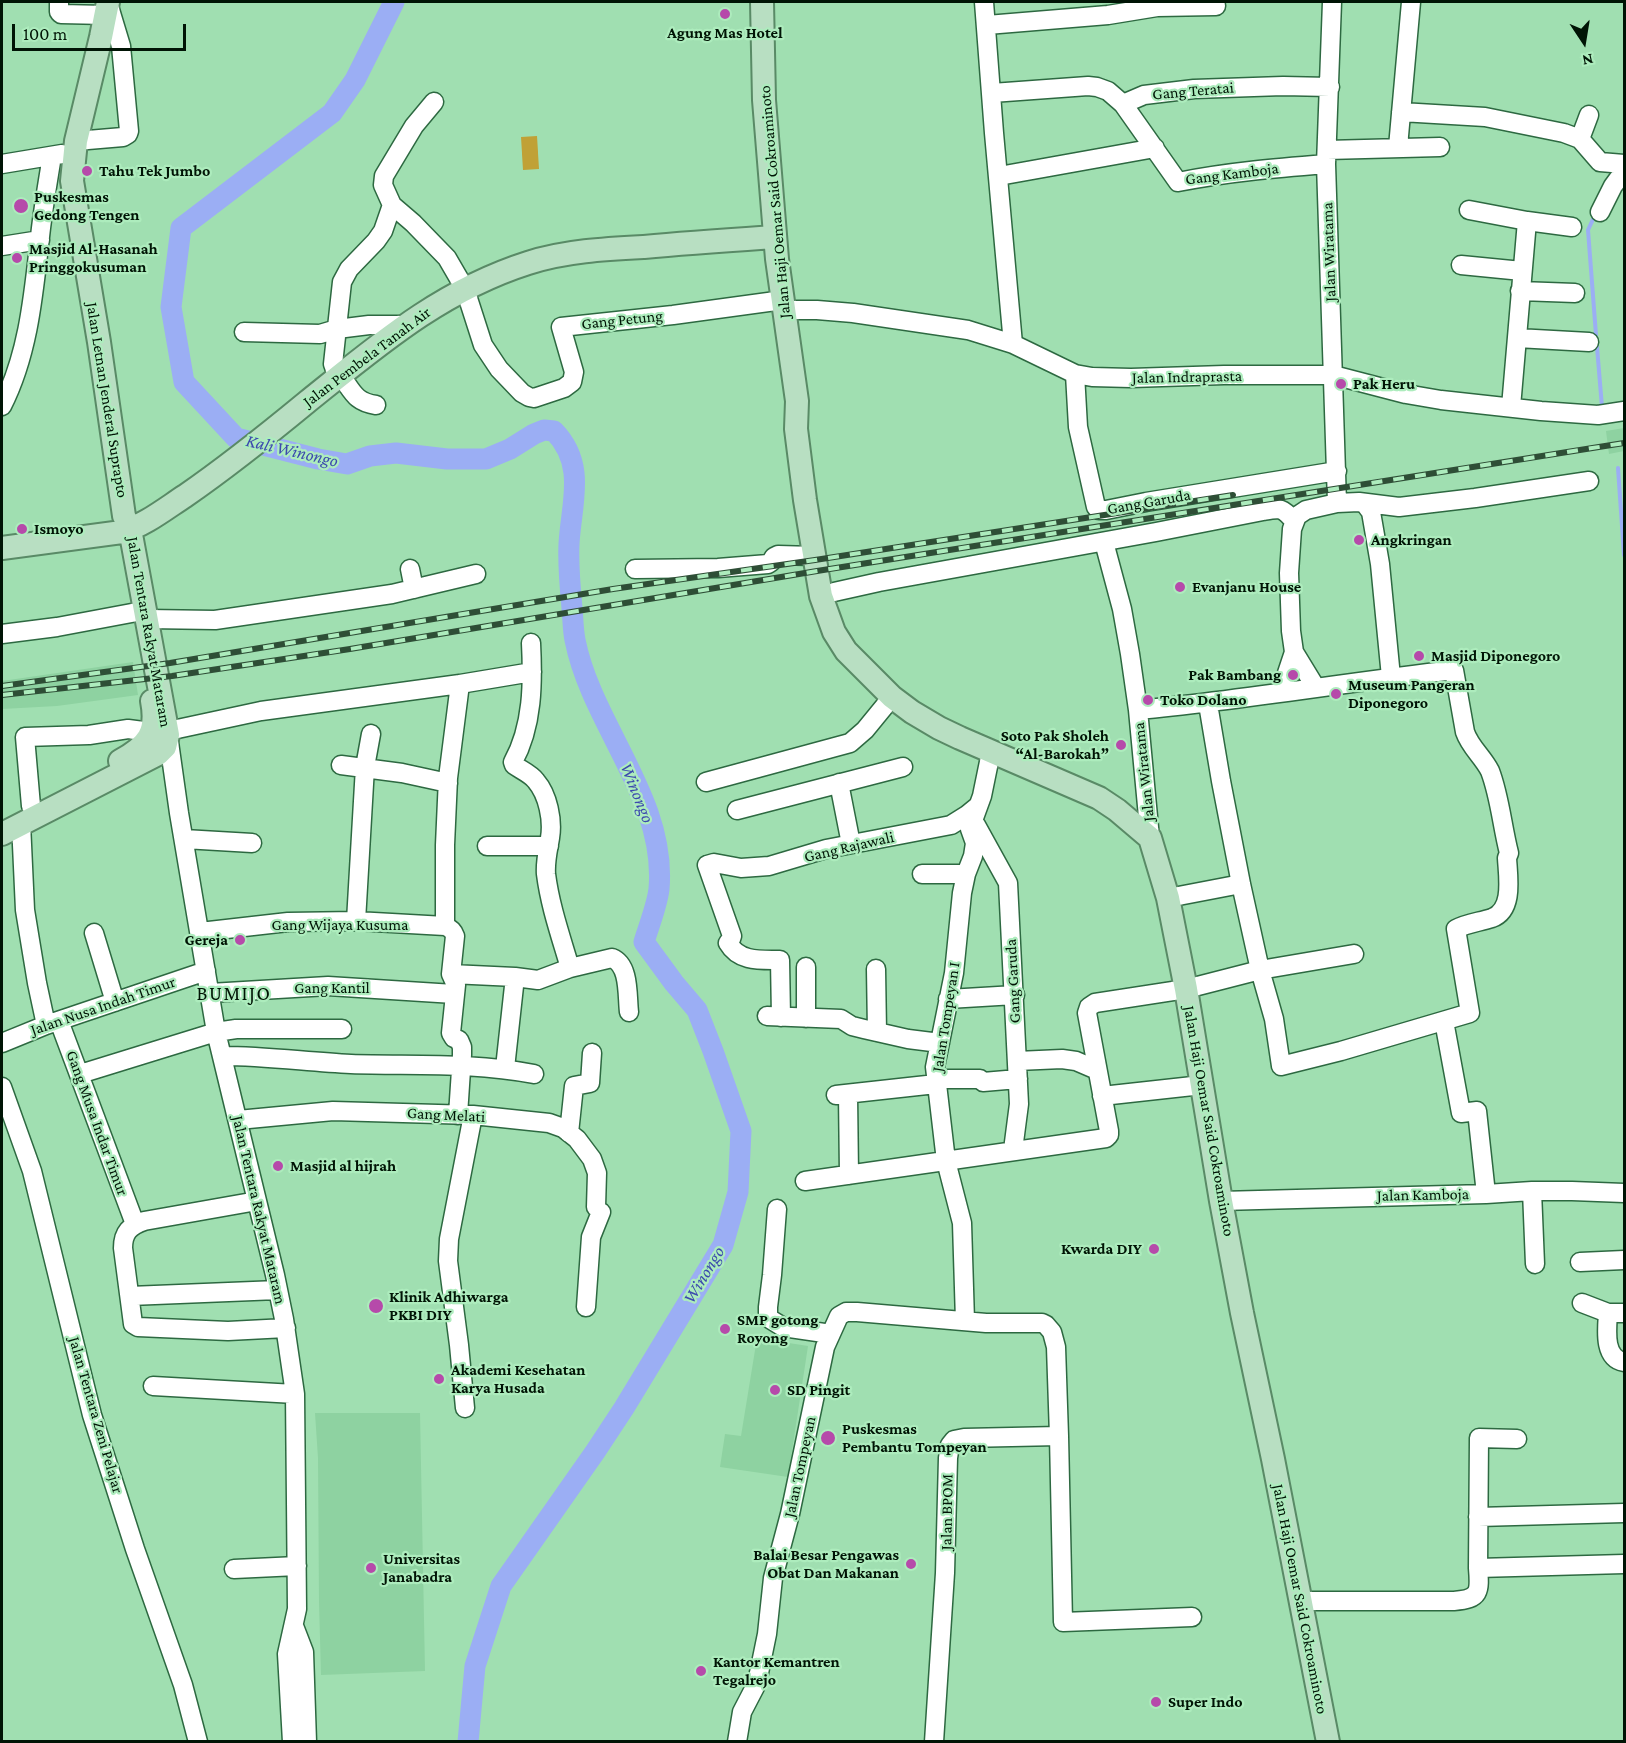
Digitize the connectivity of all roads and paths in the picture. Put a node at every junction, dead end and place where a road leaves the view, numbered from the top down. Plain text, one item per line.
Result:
1 (59, 2) edge
2 (762, 2) edge
3 (984, 2) edge
4 (1332, 2) edge
5 (1411, 2) edge
6 (108, 6) edge
7 (1216, 6) dead end
8 (987, 25) junction
9 (1330, 87) junction
10 (992, 93) junction
11 (434, 102) dead end
12 (1123, 104) junction
13 (1401, 112) junction
14 (1589, 115) dead end
15 (1580, 139) junction
16 (1398, 147) junction
17 (1440, 147) dead end
18 (1155, 148) junction
19 (68, 150) junction
20 (1327, 157) junction
21 (2, 164) edge
22 (1622, 166) edge
23 (999, 176) junction
24 (392, 205) junction
25 (1469, 210) dead end
26 (1600, 212) dead end
27 (1527, 221) junction
28 (1572, 226) dead end
29 (776, 237) junction
30 (40, 240) junction
31 (2, 246) edge
32 (1461, 265) dead end
33 (1522, 271) junction
34 (465, 289) junction
35 (1521, 291) junction
36 (1575, 293) dead end
37 (783, 305) junction
38 (404, 325) junction
39 (337, 329) junction
40 (244, 332) dead end
41 (1517, 338) junction
42 (1589, 342) dead end
43 (1013, 344) junction
44 (1075, 374) junction
45 (1333, 375) junction
46 (334, 381) junction
47 (797, 401) junction
48 (376, 405) dead end
49 (2, 406) edge
50 (1511, 407) junction
51 (1624, 411) edge
52 (1337, 471) junction
53 (1589, 481) dead end
54 (1359, 502) junction
55 (1337, 503) junction
56 (1294, 521) junction
57 (125, 526) junction
58 (1104, 542) junction
59 (2, 548) edge
60 (814, 556) junction
61 (411, 569) dead end
62 (635, 569) dead end
63 (476, 574) dead end
64 (414, 589) junction
65 (834, 592) junction
66 (142, 616) junction
67 (2, 634) edge
68 (531, 643) dead end
69 (1294, 652) junction
70 (860, 664) junction
71 (532, 672) junction
72 (1391, 677) junction
73 (460, 684) junction
74 (1316, 688) junction
75 (1285, 692) junction
76 (889, 693) junction
77 (1208, 704) junction
78 (1138, 710) junction
79 (162, 733) junction
80 (371, 734) dead end
81 (991, 752) junction
82 (147, 760) junction
83 (341, 765) dead end
84 (365, 767) junction
85 (903, 767) dead end
86 (706, 782) dead end
87 (448, 783) junction
88 (839, 783) junction
89 (177, 800) junction
90 (737, 810) dead end
91 (975, 813) junction
92 (18, 817) edge
93 (2, 834) edge
94 (1150, 838) junction
95 (184, 839) junction
96 (252, 843) dead end
97 (851, 844) junction
98 (487, 846) dead end
99 (549, 846) junction
100 (966, 873) junction
101 (922, 874) dead end
102 (1241, 884) junction
103 (1168, 898) junction
104 (356, 921) junction
105 (445, 926) junction
106 (200, 932) junction
107 (94, 933) dead end
108 (1354, 954) dead end
109 (806, 966) dead end
110 (570, 968) junction
111 (876, 969) dead end
112 (1260, 970) junction
113 (206, 971) junction
114 (451, 974) junction
115 (515, 977) junction
116 (1185, 989) junction
117 (210, 993) junction
118 (454, 994) junction
119 (1014, 995) junction
120 (948, 999) junction
121 (115, 1002) junction
122 (629, 1012) dead end
123 (806, 1018) junction
124 (1444, 1021) junction
125 (53, 1023) junction
126 (342, 1029) dead end
127 (216, 1032) junction
128 (877, 1032) junction
129 (2, 1043) edge
130 (940, 1043) junction
131 (592, 1053) dead end
132 (223, 1056) junction
133 (463, 1066) junction
134 (505, 1068) junction
135 (1017, 1070) junction
136 (1097, 1070) junction
137 (80, 1074) junction
138 (534, 1074) dead end
139 (936, 1082) junction
140 (1202, 1085) junction
141 (2, 1087) edge
142 (1102, 1096) junction
143 (465, 1115) junction
144 (238, 1120) junction
145 (569, 1133) junction
146 (1013, 1150) junction
147 (946, 1161) junction
148 (849, 1175) junction
149 (805, 1181) dead end
150 (1532, 1191) junction
151 (1624, 1193) edge
152 (1486, 1194) junction
153 (1221, 1201) junction
154 (257, 1202) junction
155 (777, 1209) dead end
156 (135, 1224) junction
157 (1624, 1260) edge
158 (1580, 1262) dead end
159 (1536, 1264) dead end
160 (278, 1290) junction
161 (130, 1296) junction
162 (1581, 1304) dead end
163 (586, 1306) dead end
164 (1616, 1313) edge
165 (965, 1321) junction
166 (286, 1328) junction
167 (831, 1334) junction
168 (1624, 1362) edge
169 (153, 1386) dead end
170 (295, 1394) junction
171 (465, 1408) dead end
172 (1059, 1436) junction
173 (1516, 1439) dead end
174 (1624, 1513) edge
175 (1478, 1516) junction
176 (1624, 1564) edge
177 (297, 1566) junction
178 (1478, 1568) junction
179 (234, 1569) dead end
180 (1299, 1601) junction
181 (1192, 1617) dead end
182 (294, 1626) junction
183 (1326, 1737) edge
184 (198, 1742) edge
185 (292, 1742) edge
186 (308, 1742) edge
187 (737, 1742) edge
188 (934, 1742) edge

1 - 6 street
2 - 29 main road, Jalan Haji Oemar Said Cokroaminoto
3 - 8 street
4 - 9 street, Jalan Wiratama
5 - 13 street
6 - 19 main road, Jalan Letnan Jenderal Suprapto
6 - 19 street
7 - 8 street
8 - 10 street
9 - 12 street, Gang Teratai
9 - 20 street, Jalan Wiratama
10 - 12 street
10 - 23 street
11 - 24 street
12 - 18 street, Gang Kamboja
13 - 15 street
13 - 16 street
14 - 15 street
15 - 22 street
16 - 17 street
16 - 20 street
18 - 20 street, Gang Kamboja
18 - 23 street
19 - 21 street
19 - 30 street
19 - 57 main road, Jalan Letnan Jenderal Suprapto
20 - 45 street, Jalan Wiratama
22 - 26 street
23 - 43 street
24 - 34 street
24 - 39 street
25 - 27 street
27 - 28 street
27 - 33 street
29 - 34 main road, Jalan Pembela Tanah Air
29 - 37 main road, Jalan Haji Oemar Said Cokroaminoto
30 - 31 street
30 - 49 street
32 - 33 street
33 - 35 street
34 - 37 street, Gang Petung
34 - 38 main road, Jalan Pembela Tanah Air
35 - 36 street
35 - 41 street
37 - 43 street, Jalan Indraprasta
37 - 47 main road, Jalan Haji Oemar Said Cokroaminoto
38 - 39 street
38 - 46 main road, Jalan Pembela Tanah Air
39 - 40 street
39 - 46 street
41 - 42 street
41 - 50 street
43 - 44 street, Jalan Indraprasta
44 - 45 street, Jalan Indraprasta
44 - 52 street, Gang Garuda
45 - 50 street, Jalan Indraprasta
45 - 52 street, Jalan Wiratama
46 - 48 street
46 - 57 main road, Jalan Pembela Tanah Air
47 - 60 main road, Jalan Haji Oemar Said Cokroaminoto
47 - 65 main road, Jalan Haji Oemar Said Cokroaminoto
50 - 51 street, Jalan Indraprasta
52 - 55 street, Jalan Wiratama
53 - 54 street
54 - 55 street
54 - 72 street
55 - 56 street
56 - 58 street
56 - 69 street
57 - 59 main road
57 - 66 main road, Jalan Tentara Rakyat Mataram
58 - 65 street
58 - 78 street
60 - 62 street
60 - 70 main road, Jalan Haji Oemar Said Cokroaminoto
61 - 64 street
63 - 64 street
64 - 66 street
65 - 70 main road, Jalan Haji Oemar Said Cokroaminoto
66 - 67 street
66 - 79 main road, Jalan Tentara Rakyat Mataram
68 - 71 street
69 - 74 street
69 - 75 street
70 - 76 main road, Jalan Haji Oemar Said Cokroaminoto
71 - 73 street
71 - 99 street
72 - 74 street, Jalan Wiratama
72 - 124 street, Jalan Wiratama
73 - 79 street
73 - 87 street
74 - 75 street, Jalan Wiratama
75 - 77 street, Jalan Wiratama
76 - 81 main road, Jalan Haji Oemar Said Cokroaminoto
76 - 86 street
77 - 78 street, Jalan Wiratama
77 - 102 street
78 - 94 street, Jalan Wiratama
79 - 82 main road, Jalan Tentara Rakyat Mataram
79 - 89 street, Jalan Tentara Rakyat Mataram
79 - 92 main road, Jalan Tentara Rakyat Mataram
79 - 92 street, Gang Musa Indar Timur
80 - 84 street
81 - 91 street, Jalan Tompeyan I
81 - 94 main road, Jalan Haji Oemar Said Cokroaminoto
82 - 89 street, Jalan Tentara Rakyat Mataram
82 - 92 main road, Jalan Tentara Rakyat Mataram
83 - 84 street
84 - 87 street
84 - 104 street
85 - 88 street
87 - 105 street
88 - 90 street
88 - 97 street
89 - 95 street, Jalan Tentara Rakyat Mataram
91 - 97 street, Gang Rajawali
91 - 100 street, Jalan Tompeyan I
91 - 119 street, Gang Garuda
92 - 93 main road, Jalan Tentara Rakyat Mataram
92 - 125 street, Gang Musa Indar Timur
94 - 103 main road, Jalan Haji Oemar Said Cokroaminoto
95 - 96 street
95 - 106 street, Jalan Tentara Rakyat Mataram
97 - 123 street, Gang Rajawali
98 - 99 street
99 - 110 street
100 - 101 street
100 - 120 street, Jalan Tompeyan I
102 - 103 street
102 - 112 street
103 - 116 main road, Jalan Haji Oemar Said Cokroaminoto
104 - 105 street, Gang Wijaya Kusuma
104 - 106 street, Gang Wijaya Kusuma
105 - 114 street
106 - 113 street, Jalan Tentara Rakyat Mataram
107 - 121 street
108 - 112 street
109 - 123 street
110 - 115 street
110 - 122 street
111 - 128 street
112 - 116 street
112 - 124 street
113 - 117 street, Jalan Tentara Rakyat Mataram
113 - 121 street, Jalan Nusa Indah Timur
114 - 115 street
114 - 118 street
115 - 134 street
116 - 136 street
116 - 140 main road, Jalan Haji Oemar Said Cokroaminoto
117 - 118 street, Gang Kantil
117 - 127 street, Jalan Tentara Rakyat Mataram
118 - 133 street
119 - 120 street
119 - 135 street, Gang Garuda
120 - 130 street, Jalan Tompeyan I
121 - 125 street, Jalan Nusa Indah Timur
123 - 128 street
124 - 152 street
125 - 129 street, Jalan Nusa Indah Timur
125 - 137 street, Gang Musa Indar Timur
126 - 127 street
127 - 132 street, Jalan Tentara Rakyat Mataram
127 - 137 street
128 - 130 street
130 - 139 street, Jalan Tompeyan I
131 - 145 street
132 - 133 street
132 - 144 street, Jalan Tentara Rakyat Mataram
133 - 134 street
133 - 143 street
134 - 138 street
135 - 136 street
135 - 139 street
135 - 146 street, Gang Garuda
136 - 142 street
137 - 156 street, Gang Musa Indar Timur
139 - 147 street, Jalan Tompeyan I
139 - 148 street
140 - 142 street
140 - 153 main road, Jalan Haji Oemar Said Cokroaminoto
141 - 184 street, Jalan Tentara Zeni Pelajar
142 - 146 street
143 - 144 street, Gang Melati
143 - 145 street, Gang Melati
143 - 171 street
144 - 154 street, Jalan Tentara Rakyat Mataram
145 - 163 street, Gang Melati
146 - 147 street
147 - 148 street
147 - 165 street, Jalan Tompeyan I
148 - 149 street
150 - 151 street, Jalan Kamboja
150 - 152 street, Jalan Kamboja
150 - 159 street
152 - 153 street, Jalan Kamboja
153 - 180 main road, Jalan Haji Oemar Said Cokroaminoto
154 - 156 street
154 - 160 street, Jalan Tentara Rakyat Mataram
155 - 167 street
156 - 161 street
157 - 158 street
160 - 161 street
160 - 166 street, Jalan Tentara Rakyat Mataram
161 - 166 street
162 - 164 street
164 - 168 street
165 - 167 street, Jalan Tompeyan
165 - 172 street
166 - 170 street, Jalan Tentara Rakyat Mataram
167 - 187 street, Jalan Tompeyan
169 - 170 street
170 - 177 street, Jalan Tentara Rakyat Mataram
172 - 181 street
172 - 188 street, Jalan BPOM
173 - 175 street
174 - 175 street
175 - 178 street
176 - 178 street
177 - 179 street
177 - 182 street, Jalan Tentara Rakyat Mataram
178 - 180 street
180 - 183 main road, Jalan Haji Oemar Said Cokroaminoto
182 - 185 street, Jalan Tentara Rakyat Mataram
182 - 186 street, Jalan Tentara Rakyat Mataram

